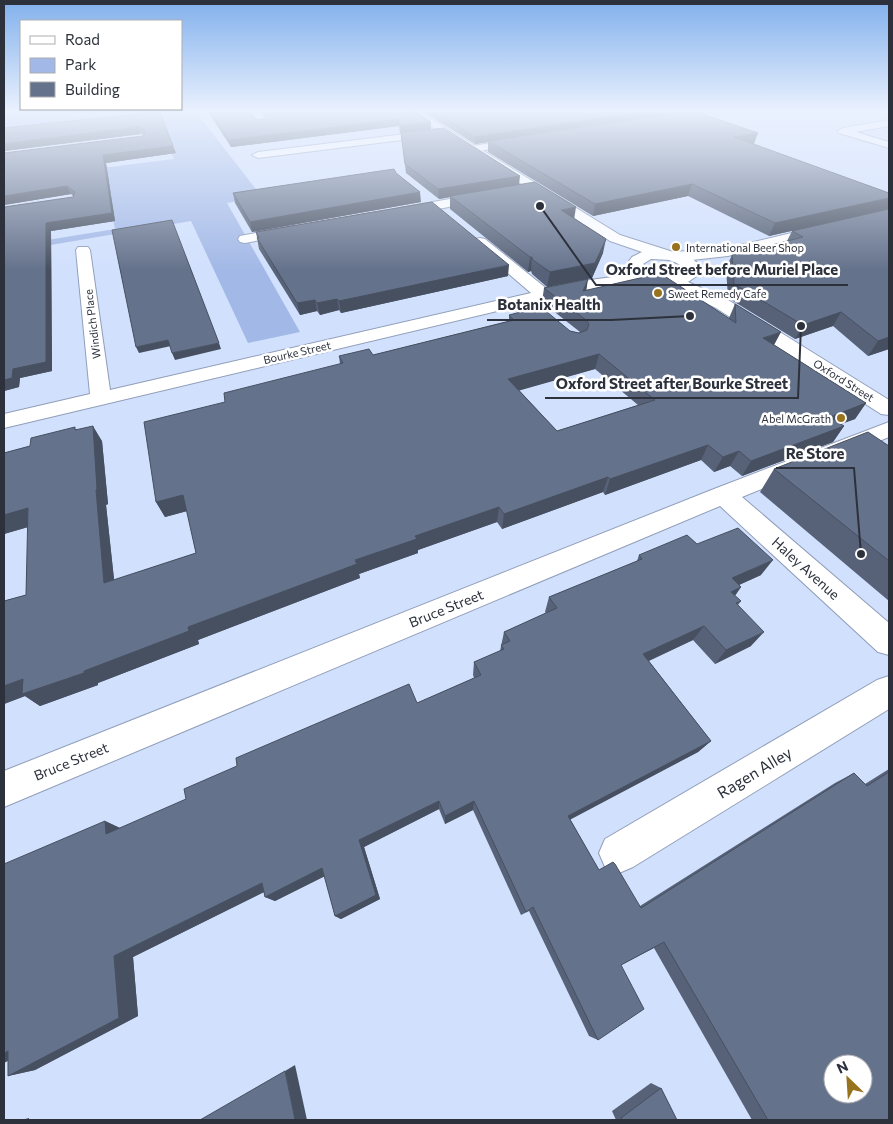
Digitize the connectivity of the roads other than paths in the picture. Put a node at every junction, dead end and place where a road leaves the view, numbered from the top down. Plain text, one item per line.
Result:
1 (497, 164) edge
2 (535, 188) junction
3 (517, 192) edge
4 (422, 194) edge
5 (499, 194) edge
6 (435, 205) junction
7 (388, 214) edge
8 (889, 214) edge
9 (450, 217) edge
10 (302, 228) edge
11 (472, 235) edge
12 (246, 238) dead end
13 (615, 238) junction
14 (84, 250) dead end
15 (728, 252) junction
16 (669, 256) junction
17 (636, 262) junction
18 (693, 270) junction
19 (651, 277) junction
20 (671, 280) junction
21 (590, 285) junction
22 (543, 304) junction
23 (722, 304) junction
24 (102, 397) junction
25 (889, 409) edge
26 (4, 421) edge
27 (889, 429) edge
28 (723, 495) junction
29 (889, 642) edge
30 (889, 691) edge
31 (4, 789) edge
32 (619, 853) dead end

1 - 2 street
2 - 3 street
2 - 13 street
4 - 6 street
5 - 6 street
6 - 7 street
6 - 9 street
8 - 15 street
10 - 12 street
11 - 22 street
13 - 16 street
13 - 17 street
14 - 24 street, Windich Place
15 - 16 street
15 - 18 street
16 - 17 street, Bourke Street
16 - 18 street, Oxford Street
17 - 19 street
17 - 21 street, Bourke Street
18 - 20 street
18 - 23 street, Oxford Street
19 - 20 street
19 - 21 street, Bourke Street
20 - 23 street, Oxford Street
21 - 22 street, Bourke Street
22 - 24 street, Bourke Street
23 - 25 street, Oxford Street
24 - 26 street, Bourke Street
27 - 28 street, Bruce Street
28 - 29 street, Haley Avenue
28 - 31 street, Bruce Street
30 - 32 street, Ragen Alley

